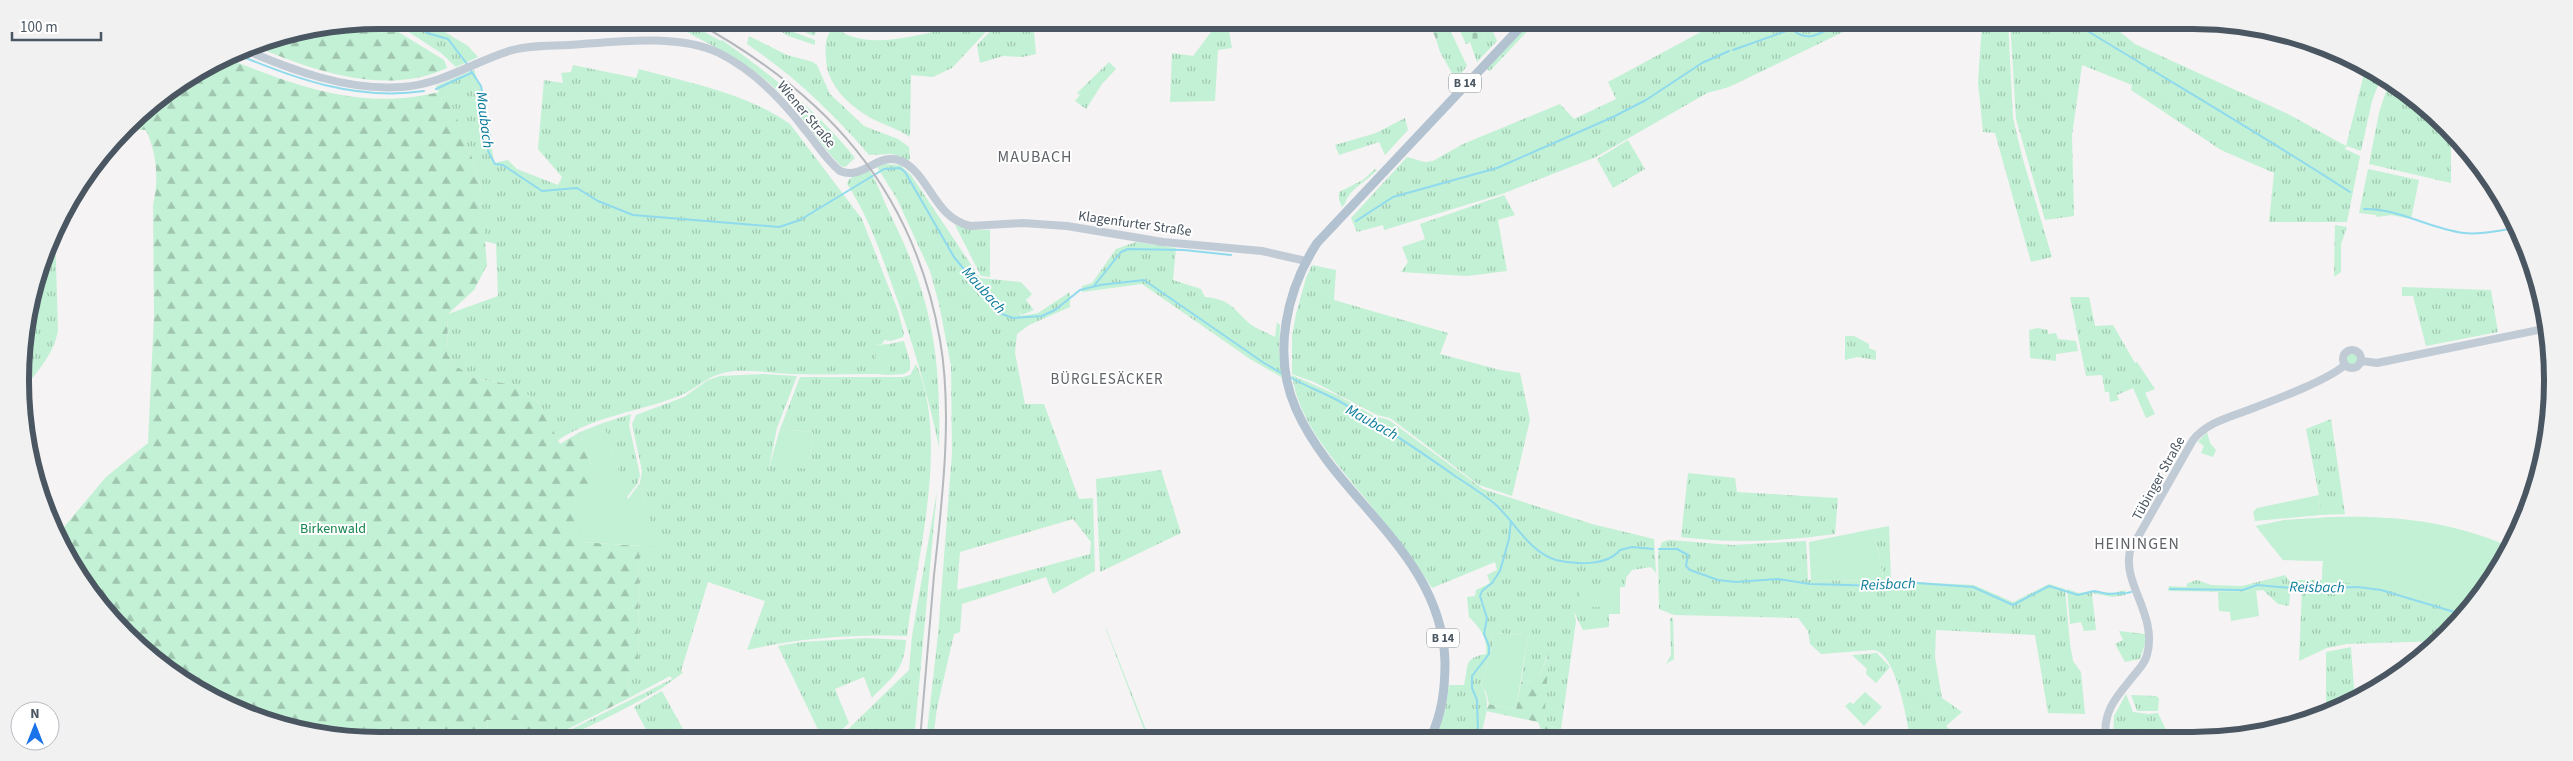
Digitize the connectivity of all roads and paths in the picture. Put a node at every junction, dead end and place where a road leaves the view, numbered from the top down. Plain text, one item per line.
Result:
1 (1518, 29) edge
2 (254, 53) edge
3 (1023, 223) joint
4 (1306, 261) junction
5 (2540, 330) edge
6 (2362, 361) junction
7 (2345, 365) junction
8 (1432, 732) edge
9 (2106, 732) edge

1 - 4 main road, B 14
2 - 3 street, Wiener Straße
3 - 4 street, Klagenfurter Straße
4 - 8 main road, B 14
5 - 6 street
6 - 7 street
6 - 7 street
7 - 9 street, Tübinger Straße

